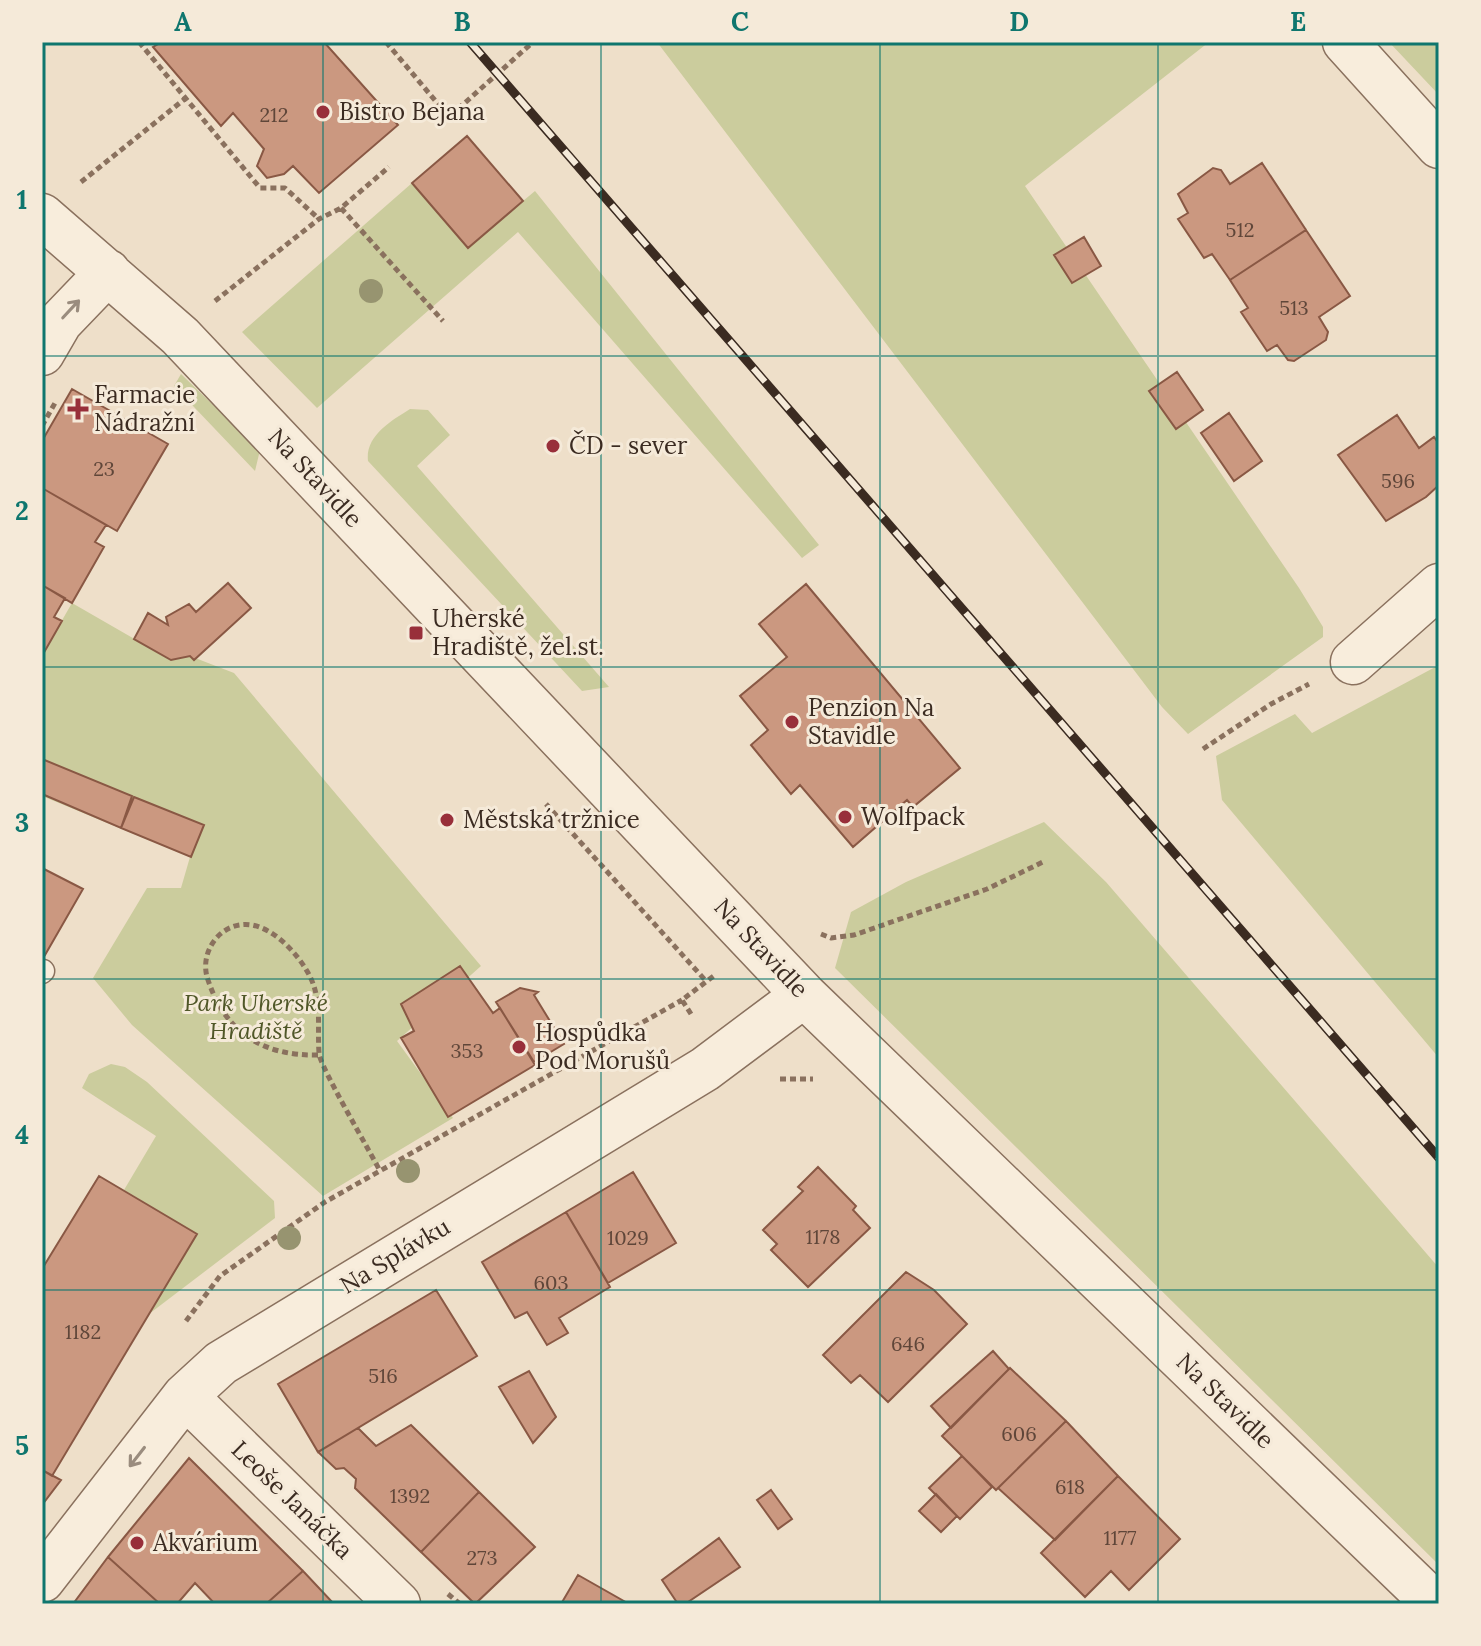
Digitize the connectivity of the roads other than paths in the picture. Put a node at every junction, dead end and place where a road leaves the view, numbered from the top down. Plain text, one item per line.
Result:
1 (1345, 42) edge
2 (1439, 146) edge
3 (50, 222) edge
4 (108, 272) junction
5 (42, 353) edge
6 (1439, 586) edge
7 (1353, 662) road end
8 (804, 995) junction
9 (185, 1396) junction
10 (42, 1580) edge
11 (398, 1604) edge
12 (1435, 1604) edge

1 - 2 street
3 - 4 street, Na Stavidle
5 -> 4 street
4 - 8 street, Na Stavidle
6 - 7 street
8 - 9 street, Na Splávku
8 - 12 street, Na Stavidle
9 -> 10 street, Na Splávku
9 - 11 street, Leoše Janáčka

